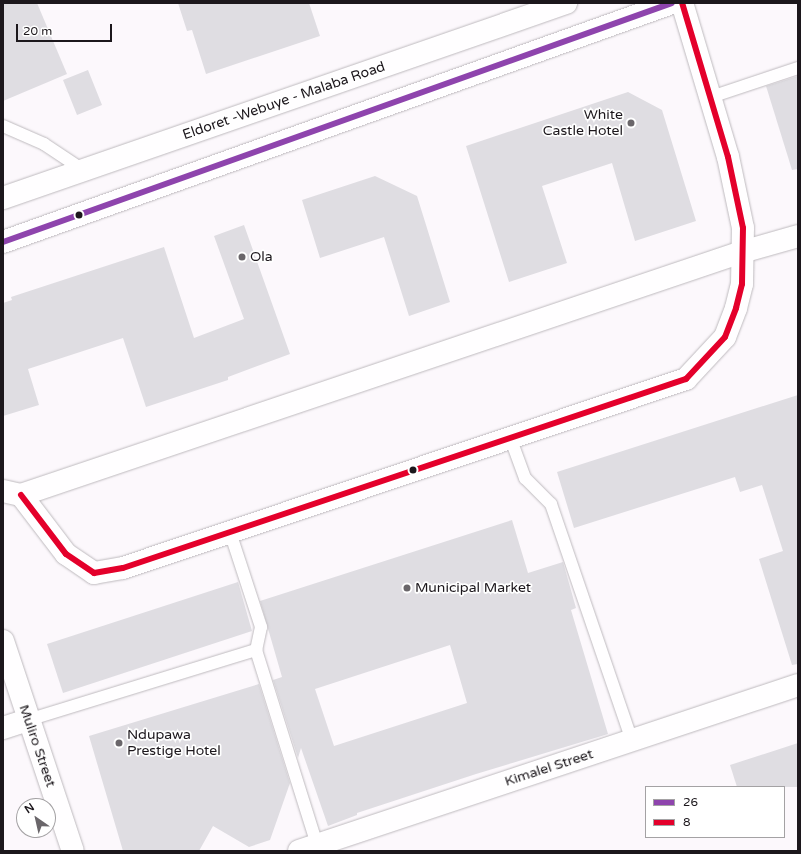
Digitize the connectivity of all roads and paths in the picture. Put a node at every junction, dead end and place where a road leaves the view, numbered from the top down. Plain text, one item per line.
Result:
1 (566, 3) edge
2 (672, 3) edge
3 (682, 3) edge
4 (798, 68) edge
5 (711, 97) junction
6 (3, 126) edge
7 (84, 170) junction
8 (3, 198) edge
9 (798, 236) edge
10 (3, 242) edge
11 (742, 252) junction
12 (510, 438) junction
13 (12, 493) edge
14 (230, 532) junction
15 (3, 640) edge
16 (256, 650) junction
17 (7, 667) edge
18 (798, 686) edge
19 (28, 720) junction
20 (3, 728) edge
21 (632, 741) junction
22 (308, 848) edge
23 (73, 851) edge

1 - 7 main road, Eldoret -Webuye - Malaba Road
2 - 10 main road
3 - 5 main road
4 - 5 lane
5 - 11 main road
6 - 7 lane
7 - 8 main road, Eldoret -Webuye - Malaba Road
9 - 11 main road
11 - 12 main road
11 - 13 main road
12 - 14 main road
12 - 21 lane
13 - 14 main road
14 - 16 lane
15 - 17 main road, Muliro Street
16 - 19 lane
16 - 22 lane
17 - 19 main road, Muliro Street
18 - 21 main road, Kimalel Street
19 - 20 main road
19 - 23 main road, Muliro Street
21 - 22 main road, Kimalel Street

